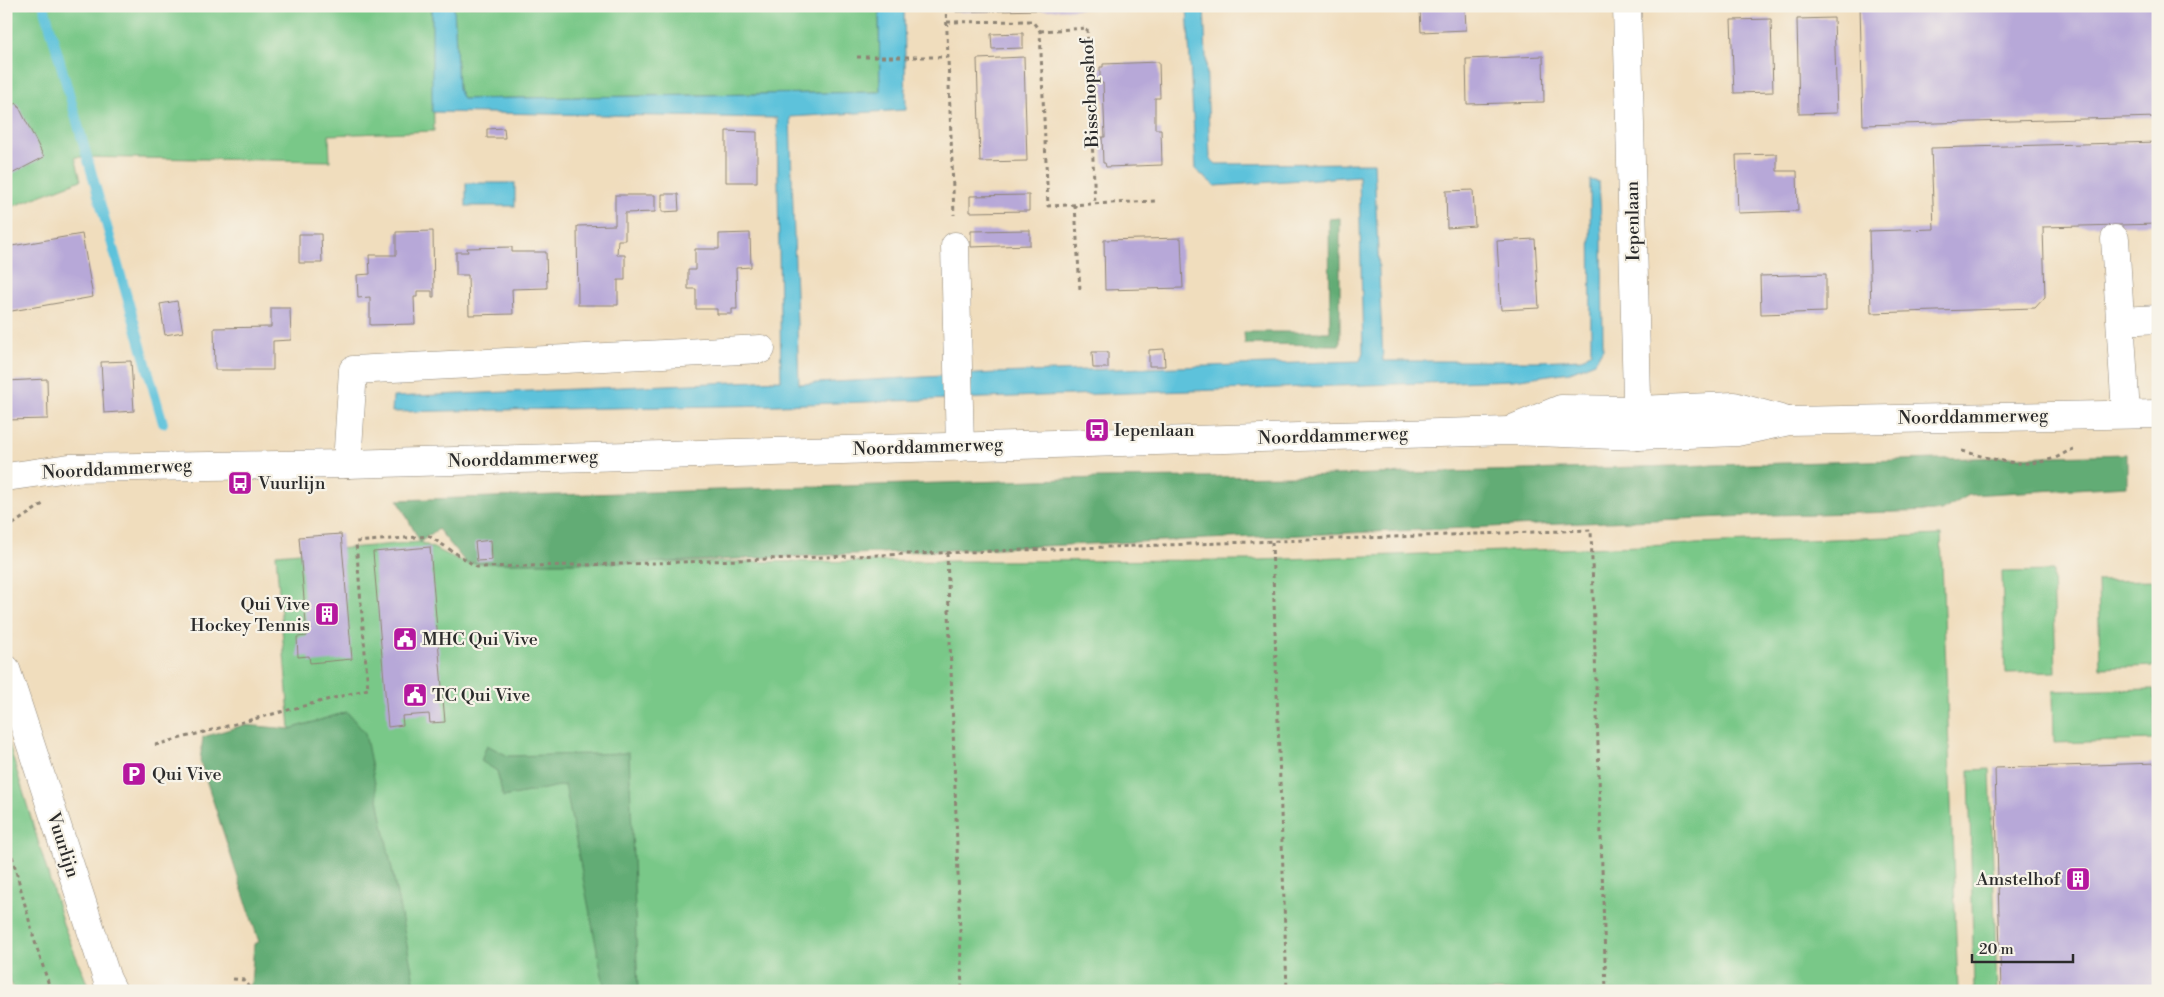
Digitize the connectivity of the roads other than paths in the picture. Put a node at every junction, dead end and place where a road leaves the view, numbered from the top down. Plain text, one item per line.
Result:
1 (1627, 6) edge
2 (2115, 239) dead end
3 (955, 246) road end
4 (2158, 319) edge
5 (2120, 321) junction
6 (761, 349) dead end
7 (2126, 414) junction
8 (2158, 414) edge
9 (1638, 423) junction
10 (960, 447) junction
11 (347, 464) junction
12 (6, 477) edge
13 (6, 669) edge
14 (113, 991) edge

1 - 9 street, Iepenlaan
2 - 5 street
3 - 10 street
4 - 5 street
5 - 7 street
6 - 11 street
7 - 8 street, Noorddammerweg
7 - 9 street, Noorddammerweg
9 - 10 street, Noorddammerweg
10 - 11 street, Noorddammerweg
11 - 12 street, Noorddammerweg
13 - 14 street, Vuurlijn

